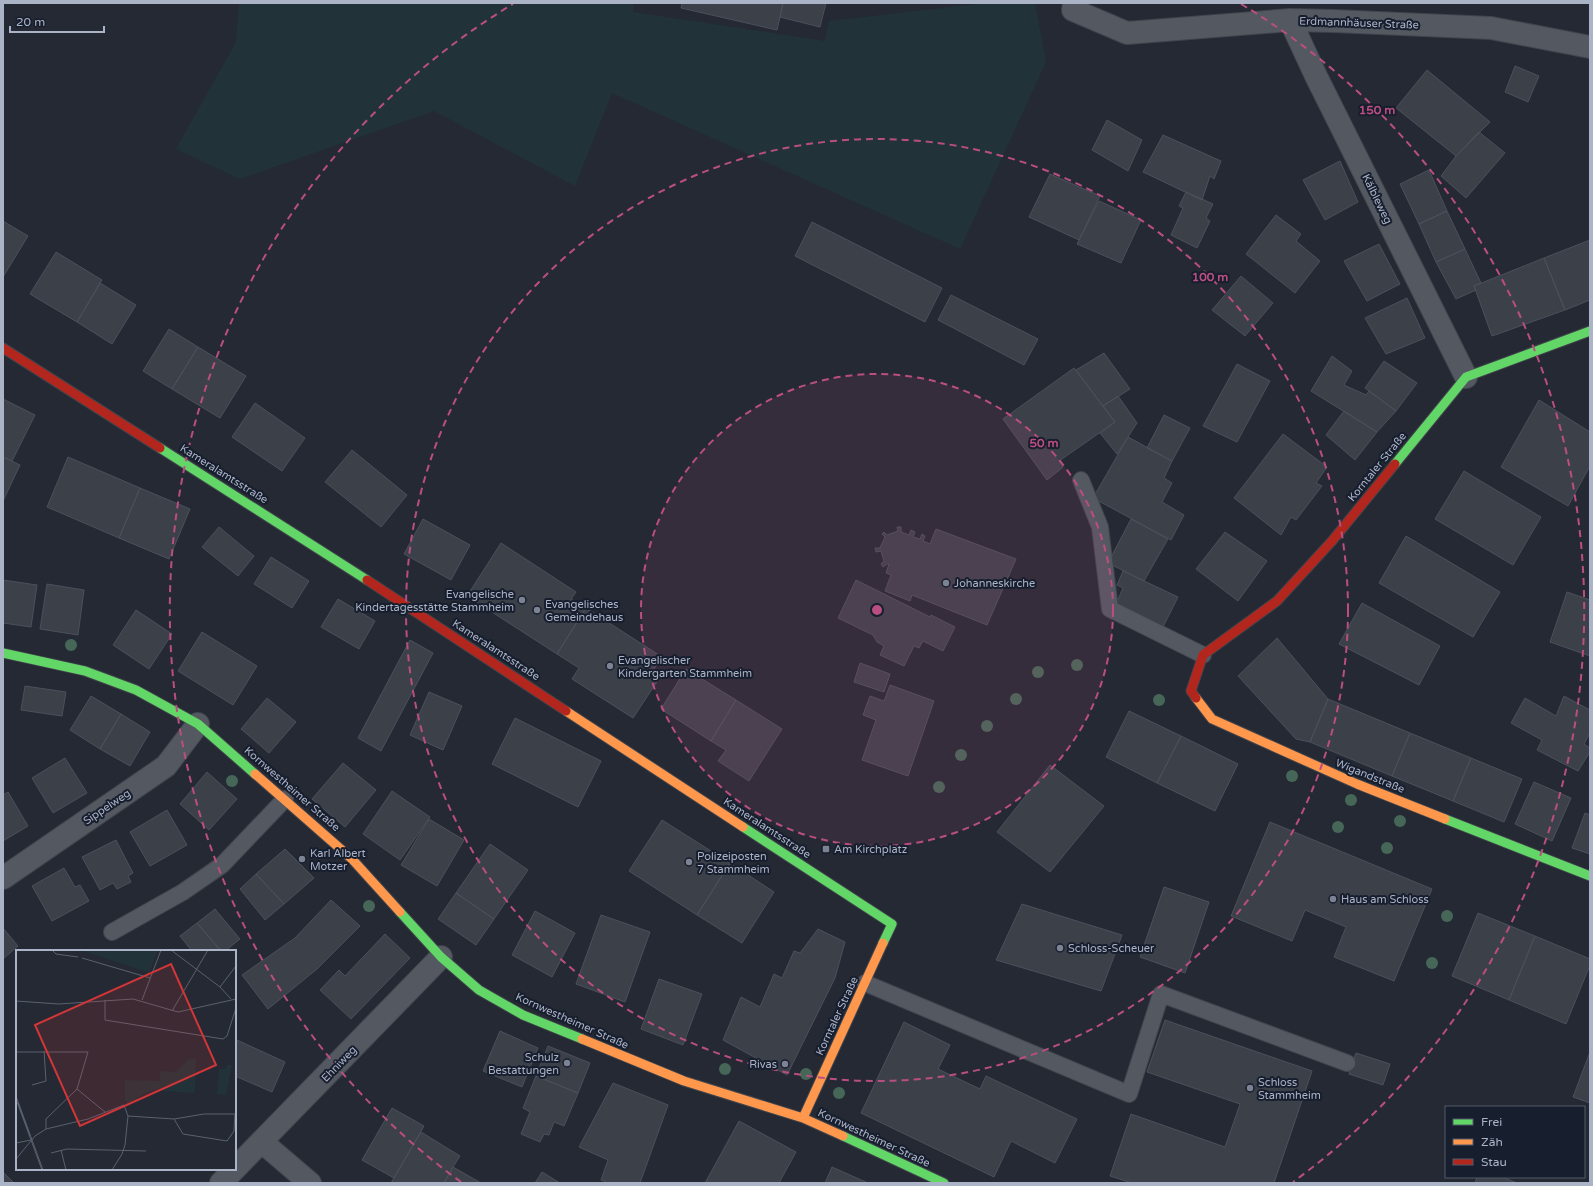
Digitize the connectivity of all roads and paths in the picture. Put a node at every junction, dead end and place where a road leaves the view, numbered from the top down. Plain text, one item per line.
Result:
1 (1074, 3) edge
2 (1290, 20) junction
3 (1590, 47) edge
4 (1590, 331) edge
5 (3, 348) edge
6 (1466, 377) junction
7 (1081, 480) dead end
8 (3, 653) edge
9 (1203, 655) junction
10 (198, 724) junction
11 (285, 800) junction
12 (1590, 876) edge
13 (3, 878) edge
14 (892, 924) joint
15 (112, 932) dead end
16 (441, 958) junction
17 (865, 983) junction
18 (1347, 1063) dead end
19 (803, 1118) junction
20 (262, 1142) junction
21 (236, 1168) edge
22 (234, 1170) edge
23 (221, 1183) edge
24 (310, 1183) edge
25 (944, 1183) edge

1 - 2 street, Erdmannhäuser Straße
2 - 3 street, Erdmannhäuser Straße
2 - 6 street, Kälbleweg
4 - 6 street
5 - 14 street, Kameralamtsstraße
6 - 9 street, Korntaler Straße
7 - 9 lane
8 - 10 street, Kornwestheimer Straße
9 - 12 street, Wigandstraße
10 - 11 street, Kornwestheimer Straße
10 - 13 street, Sippelweg
11 - 15 lane
11 - 16 street, Kornwestheimer Straße
14 - 17 street, Korntaler Straße
16 - 19 street, Kornwestheimer Straße
16 - 20 street, Ehniweg
17 - 18 lane
17 - 19 street, Korntaler Straße
19 - 25 street, Kornwestheimer Straße
20 - 21 street, Ehniweg
20 - 24 street
22 - 23 street, Ehniweg

